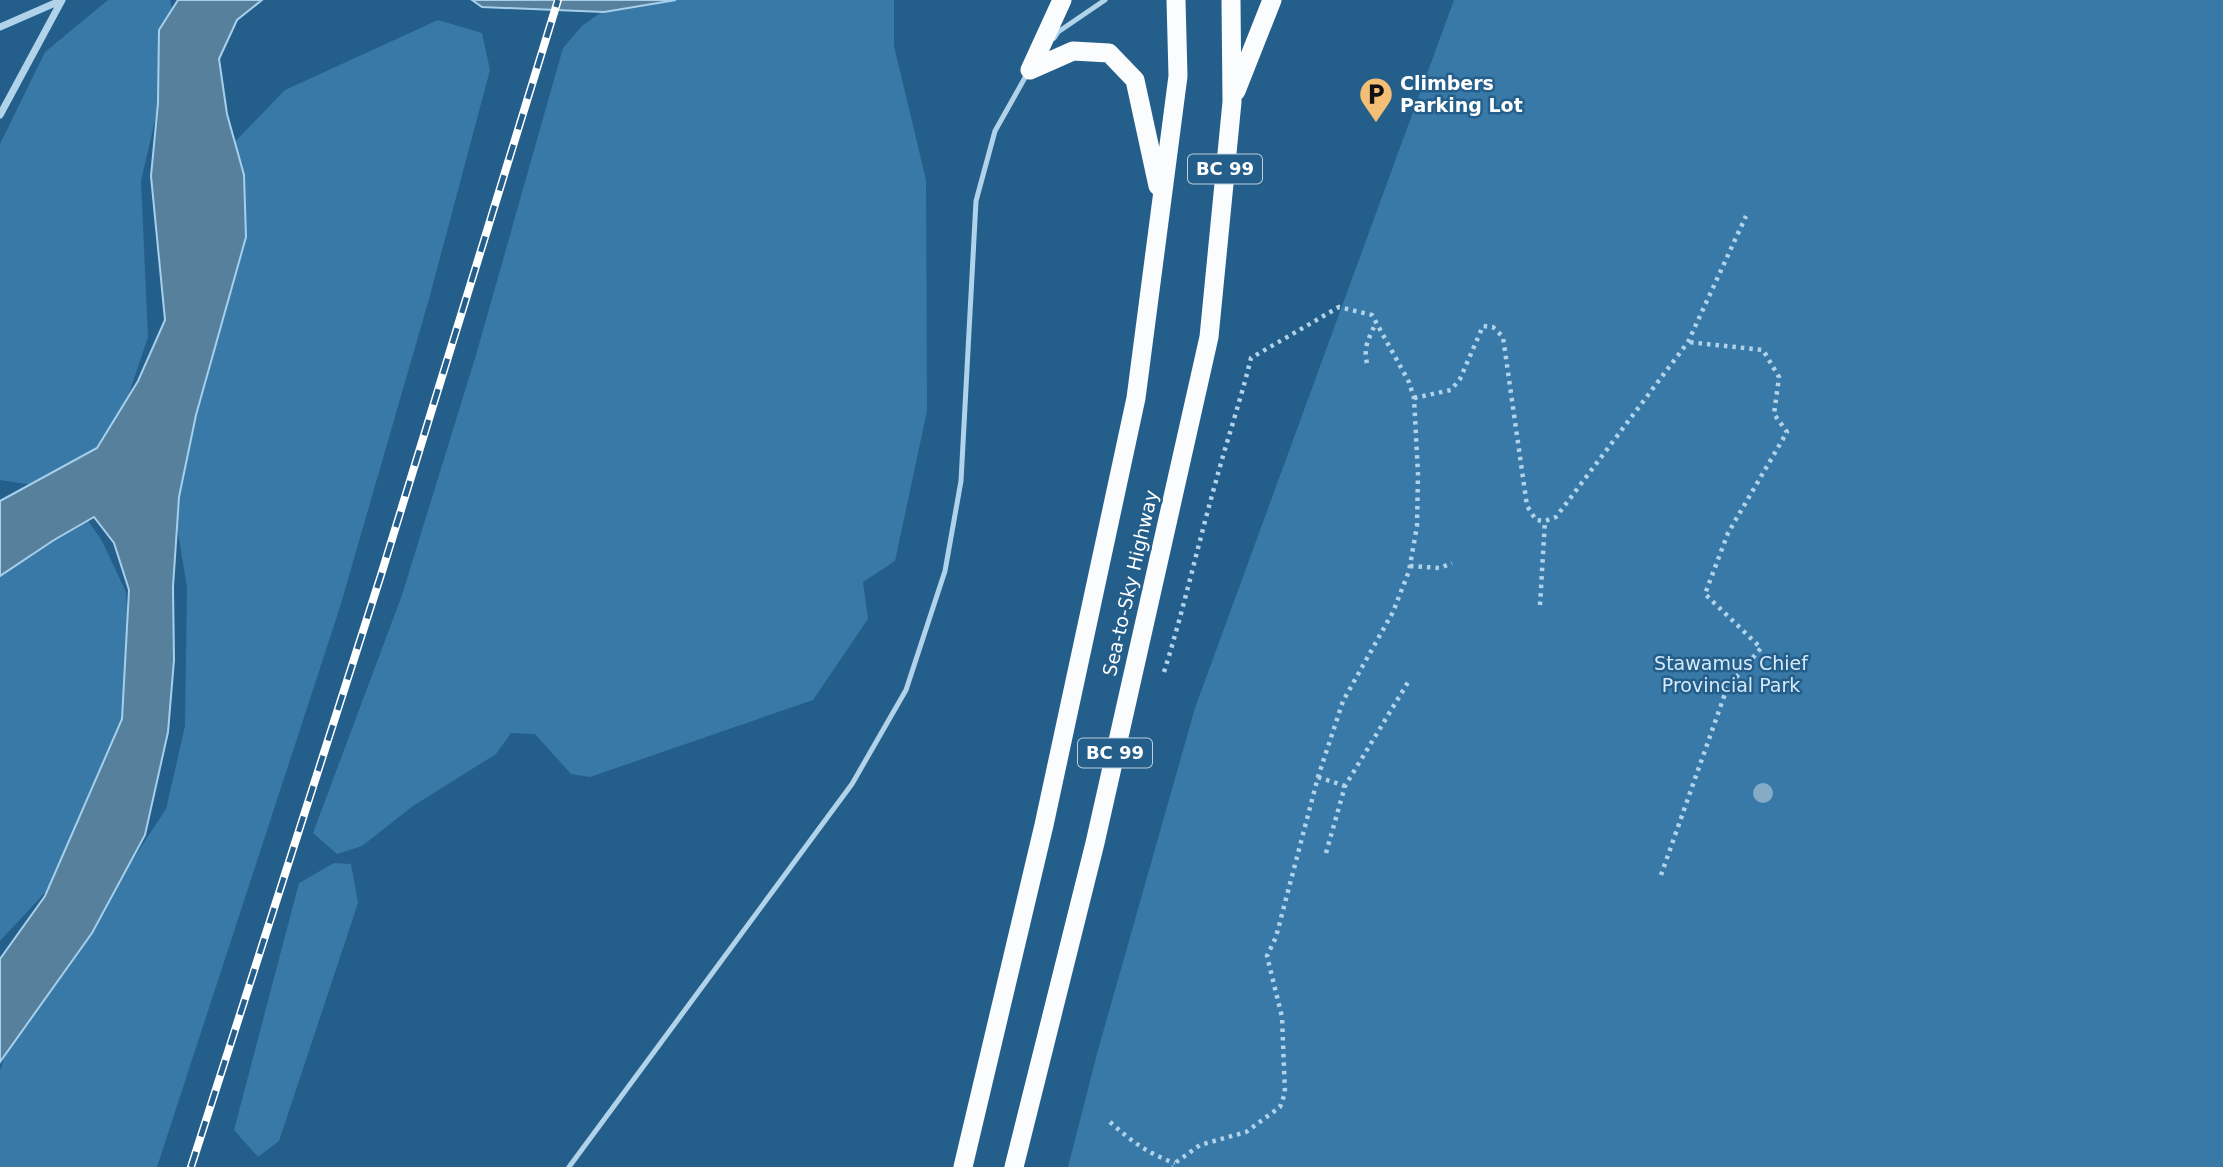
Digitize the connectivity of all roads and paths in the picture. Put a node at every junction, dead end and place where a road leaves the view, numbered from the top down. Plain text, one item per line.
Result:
1 (62, 0) edge
2 (1062, 0) edge
3 (1105, 0) edge
4 (1176, 0) edge
5 (1231, 0) edge
6 (1272, 0) edge
7 (0, 27) edge
8 (1030, 70) junction
9 (1232, 102) junction
10 (0, 115) edge
11 (1161, 202) junction
12 (1746, 216) dead end
13 (1376, 323) junction
14 (1688, 342) junction
15 (1367, 363) dead end
16 (1414, 398) junction
17 (1545, 521) junction
18 (1452, 563) dead end
19 (1410, 566) junction
20 (1540, 605) dead end
21 (1410, 679) dead end
22 (1161, 682) dead end
23 (1318, 777) junction
24 (1345, 786) junction
25 (1326, 853) dead end
26 (1661, 875) dead end
27 (1110, 1122) dead end
28 (1174, 1165) edge
29 (569, 1167) edge
30 (963, 1167) edge
31 (1014, 1167) edge

1 - 7 street
1 - 10 street
2 - 8 highway
3 - 8 lane
4 - 11 highway, Sea-to-Sky Highway / BC 99
5 - 9 highway, Sea-to-Sky Highway / BC 99
6 - 9 highway
8 - 11 highway
8 - 29 lane
9 - 31 highway, Sea-to-Sky Highway / BC 99
11 - 30 highway, Sea-to-Sky Highway / BC 99
12 - 14 path
13 - 15 path
13 - 16 path
13 - 22 path
14 - 17 path
14 - 26 path
16 - 17 path
16 - 19 path
17 - 20 path
18 - 19 path
19 - 23 path
21 - 24 path
23 - 24 path
23 - 28 path
24 - 25 path
27 - 28 path

